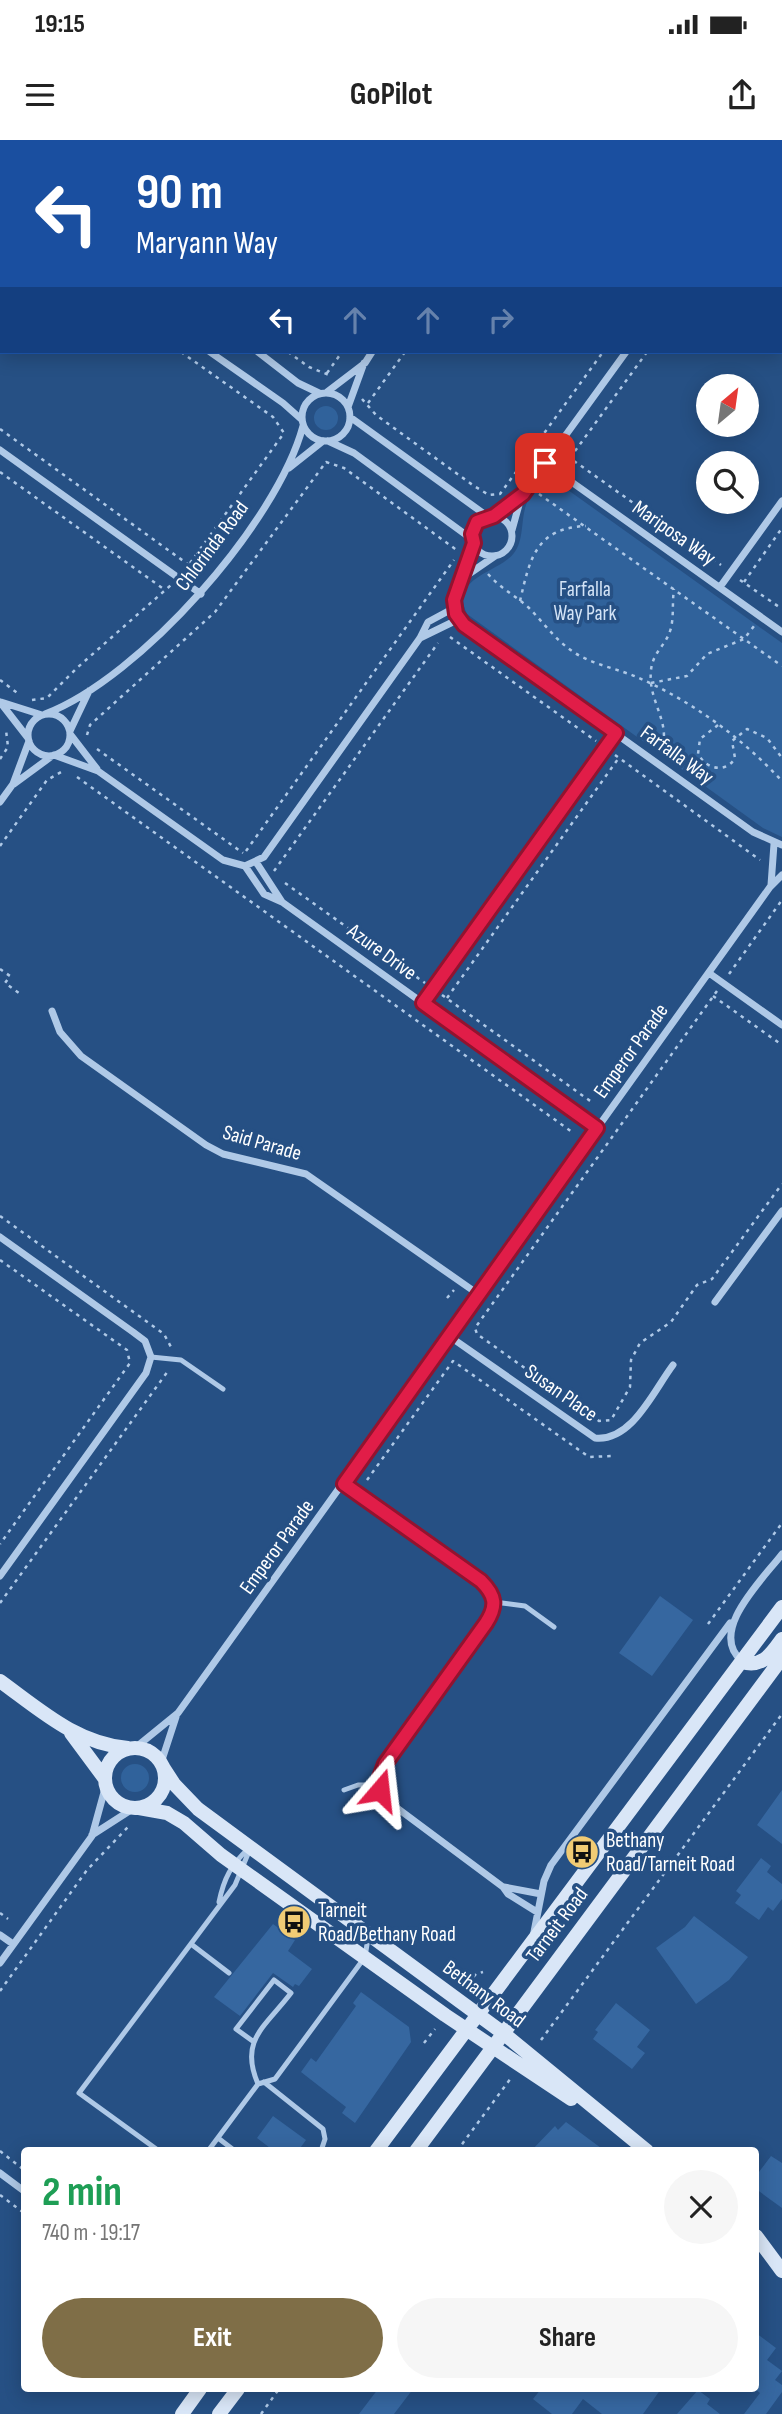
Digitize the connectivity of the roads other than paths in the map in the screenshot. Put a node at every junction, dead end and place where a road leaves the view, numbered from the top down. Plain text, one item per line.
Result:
1 (213, 354) edge
2 (261, 354) edge
3 (371, 354) edge
4 (625, 354) edge
5 (365, 363) junction
6 (323, 393) junction
7 (348, 407) junction
8 (350, 417) junction
9 (302, 423) junction
10 (325, 441) junction
11 (0, 450) edge
12 (545, 463) junction
13 (289, 469) junction
14 (523, 494) junction
15 (782, 501) edge
16 (491, 516) junction
17 (512, 531) junction
18 (473, 542) junction
19 (495, 556) junction
20 (463, 578) junction
21 (720, 587) junction
22 (201, 594) junction
23 (454, 608) junction
24 (459, 619) junction
25 (782, 632) edge
26 (420, 638) junction
27 (90, 691) junction
28 (0, 702) edge
29 (44, 715) junction
30 (69, 733) junction
31 (616, 733) junction
32 (28, 740) junction
33 (53, 755) junction
34 (99, 771) junction
35 (13, 784) junction
36 (0, 802) edge
37 (778, 844) edge
38 (256, 862) junction
39 (245, 866) junction
40 (782, 875) edge
41 (770, 887) junction
42 (282, 902) junction
43 (709, 973) junction
44 (423, 1003) junction
45 (52, 1011) dead end
46 (782, 1025) edge
47 (597, 1128) junction
48 (782, 1211) edge
49 (0, 1237) edge
50 (478, 1294) junction
51 (715, 1302) dead end
52 (449, 1336) junction
53 (151, 1357) junction
54 (673, 1364) dead end
55 (223, 1389) dead end
56 (344, 1484) junction
57 (782, 1554) edge
58 (0, 1576) edge
59 (494, 1602) junction
60 (782, 1607) edge
61 (730, 1623) junction
62 (554, 1627) dead end
63 (782, 1639) edge
64 (782, 1658) edge
65 (742, 1662) junction
66 (0, 1681) edge
67 (178, 1713) junction
68 (68, 1730) junction
69 (132, 1748) junction
70 (162, 1765) junction
71 (105, 1782) junction
72 (379, 1785) junction
73 (344, 1790) dead end
74 (137, 1808) junction
75 (92, 1836) junction
76 (251, 1846) junction
77 (238, 1866) junction
78 (503, 1887) junction
79 (541, 1894) junction
80 (219, 1905) junction
81 (537, 1912) junction
82 (0, 1935) edge
83 (369, 1935) junction
84 (532, 1941) junction
85 (13, 1944) junction
86 (191, 1944) junction
87 (365, 1957) junction
88 (0, 1963) edge
89 (229, 1973) dead end
90 (477, 2014) junction
91 (466, 2029) junction
92 (503, 2033) junction
93 (254, 2042) junction
94 (492, 2048) junction
95 (261, 2083) junction
96 (614, 2126) junction
97 (218, 2138) junction
98 (153, 2147) edge
99 (211, 2147) edge
100 (230, 2147) edge
101 (322, 2147) edge
102 (379, 2147) edge
103 (419, 2147) edge
104 (642, 2147) edge
105 (0, 2173) edge
106 (21, 2189) edge
107 (759, 2238) edge
108 (778, 2252) edge
109 (782, 2271) edge
110 (198, 2392) edge
111 (236, 2392) edge
112 (182, 2414) edge
113 (219, 2414) edge

1 - 9 street
2 - 6 street
3 - 5 street
4 - 12 street
5 - 6 street
5 - 7 street
6 - 7 street
6 - 9 street
7 - 8 street
8 - 10 street
8 - 16 street
9 - 10 street
9 - 13 street, Chlorinda Road
10 - 13 street, Chlorinda Road
10 - 18 street
11 - 22 street
12 - 14 street
12 - 21 street, Mariposa Way
13 - 22 street, Chlorinda Road
14 - 16 street
14 - 17 street
15 - 21 street
16 - 17 street
16 - 18 street
17 - 19 street
18 - 19 street
18 - 20 street
19 - 20 street
20 - 23 street
21 - 25 street, Mariposa Way
22 - 27 street, Chlorinda Road
23 - 24 street
23 - 26 street
24 - 26 street
24 - 31 street, Farfalla Way
26 - 38 street
27 - 29 street, Chlorinda Road
27 - 30 street, Chlorinda Road
28 - 29 street
28 - 32 street
29 - 30 street
29 - 32 street
30 - 33 street
30 - 34 street
31 - 37 street, Farfalla Way
31 - 44 street
32 - 33 street
32 - 35 street
33 - 34 street
33 - 35 street
34 - 39 street
35 - 36 street
37 - 41 street
38 - 39 street
38 - 42 street, Azure Drive
39 - 42 street, Azure Drive
40 - 41 street, Emperor Parade
41 - 43 street, Emperor Parade
42 - 44 street, Azure Drive
43 - 46 street
43 - 47 street, Emperor Parade
44 - 47 street, Azure Drive
45 - 50 street, Said Parade
47 - 50 street, Emperor Parade
48 - 51 street
49 - 53 street
50 - 52 street, Emperor Parade
52 - 54 street, Susan Place
52 - 56 street, Emperor Parade
53 - 55 lane
53 - 58 street
56 - 59 street
56 - 67 street, Emperor Parade
57 - 61 street, Tarneit Road
59 - 62 lane
59 - 72 street
60 - 65 street, Tarneit Road
61 - 65 street
61 - 79 street, Tarneit Road
63 - 65 street
64 - 92 street, Tarneit Road
65 - 84 street, Tarneit Road
66 - 68 street
67 - 69 street, Emperor Parade
67 - 70 street, Emperor Parade
68 - 69 street
68 - 71 street
69 - 70 street
69 - 71 street
70 - 74 street
70 - 76 street, Bethany Road
71 - 74 street
71 - 75 street
72 - 73 lane
72 - 78 street
74 - 75 street
74 - 77 street, Bethany Road
75 - 85 street
76 - 77 lane
76 - 77 lane
76 - 83 street, Bethany Road
77 - 80 lane
77 - 80 lane
77 - 87 street, Bethany Road
78 - 79 street
78 - 81 street
79 - 81 street, Tarneit Road
80 - 86 lane
81 - 84 street, Tarneit Road
82 - 85 street
83 - 87 lane
83 - 90 street, Bethany Road
84 - 90 street, Tarneit Road
85 - 88 street
86 - 89 lane
86 - 98 lane
87 - 91 street, Bethany Road
87 - 95 lane
90 - 91 street, Tarneit Road
90 - 92 street, Bethany Road
91 - 94 street, Bethany Road
91 - 102 street, Tarneit Road
92 - 94 street, Tarneit Road
92 - 96 street, Bethany Road
93 - 93 lane
93 - 95 lane
94 - 96 street, Bethany Road
94 - 103 street, Tarneit Road
95 - 97 lane
95 - 101 lane
96 - 104 street, Bethany Road
97 - 99 lane
97 - 100 lane
105 - 106 street
107 - 108 street
108 - 109 street
110 - 112 street
111 - 113 street

